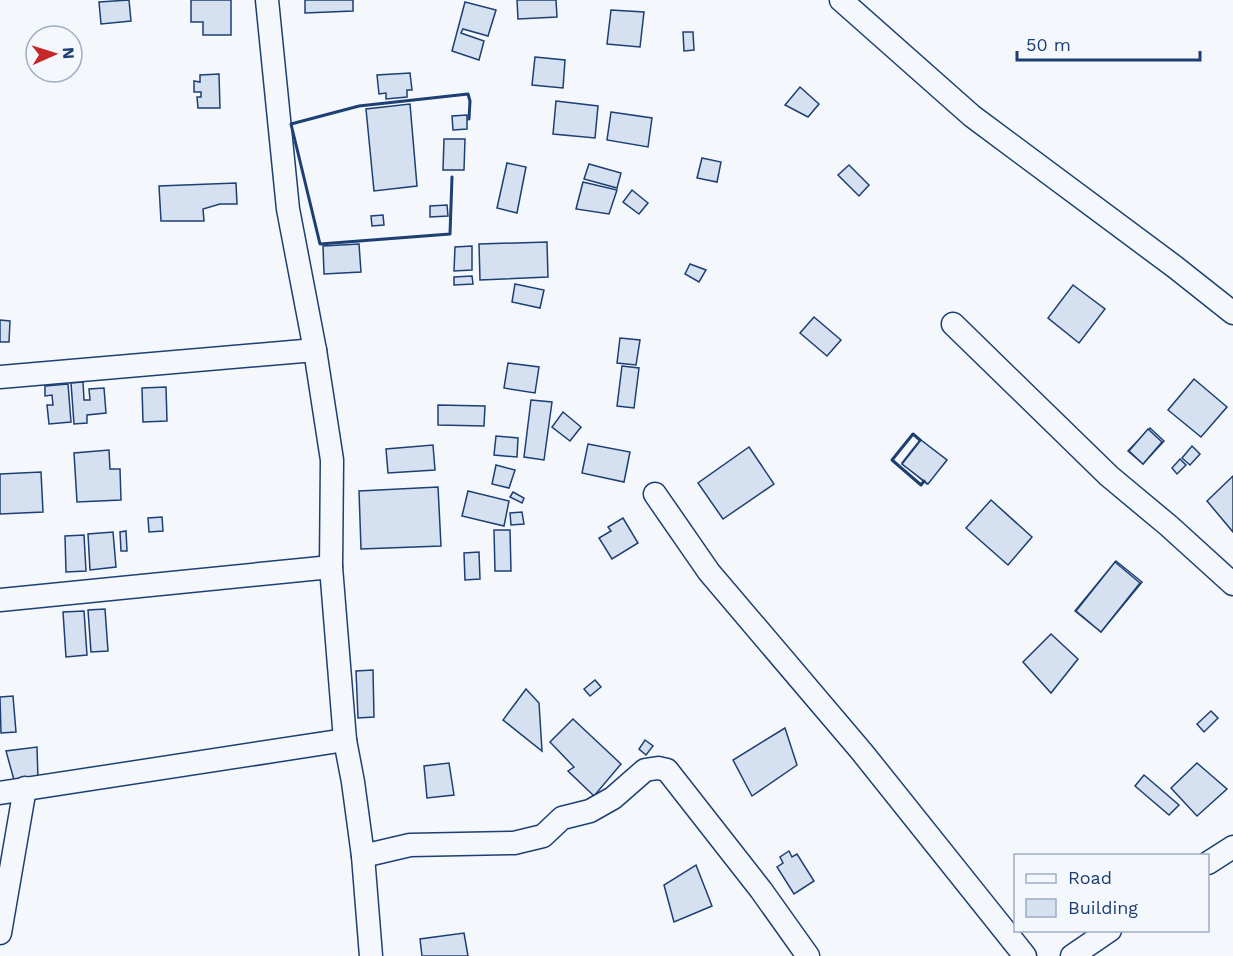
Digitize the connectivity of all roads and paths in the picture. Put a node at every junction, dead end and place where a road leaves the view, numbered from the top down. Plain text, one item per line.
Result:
1 (267, 0) edge
2 (841, 0) edge
3 (1233, 313) edge
4 (952, 324) dead end
5 (315, 350) junction
6 (0, 377) edge
7 (655, 494) dead end
8 (331, 567) junction
9 (1233, 584) edge
10 (0, 600) edge
11 (345, 740) junction
12 (25, 788) junction
13 (0, 794) edge
14 (1233, 847) edge
15 (363, 856) junction
16 (1209, 862) edge
17 (1107, 932) edge
18 (0, 933) edge
19 (371, 956) edge
20 (808, 956) edge
21 (1025, 956) edge
22 (1072, 956) edge

1 - 5 street
2 - 3 street
4 - 9 street
5 - 6 street
5 - 8 street
7 - 21 street
8 - 10 street
8 - 11 street
11 - 12 street
11 - 15 street
12 - 13 street
12 - 18 street
14 - 16 street
15 - 19 street
15 - 20 street
17 - 22 street

